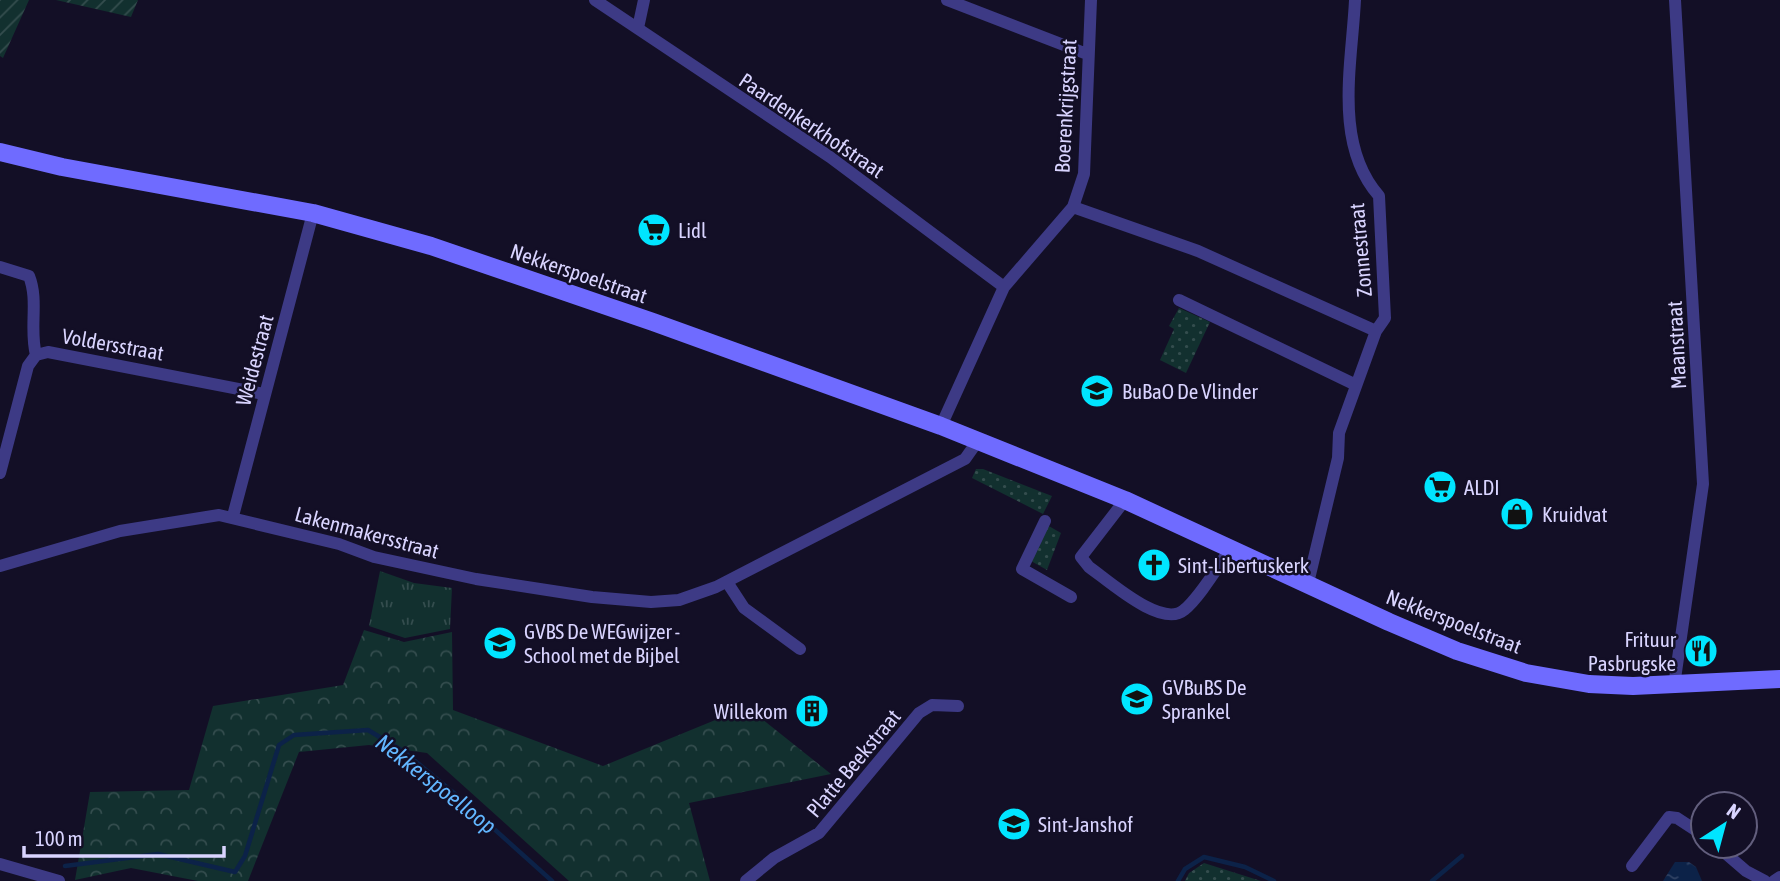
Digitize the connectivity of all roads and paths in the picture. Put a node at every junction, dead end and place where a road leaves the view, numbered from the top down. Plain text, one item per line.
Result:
1 (595, 0) edge
2 (644, 0) edge
3 (947, 0) edge
4 (1091, 0) edge
5 (1355, 0) edge
6 (1675, 0) edge
7 (638, 28) junction
8 (1087, 54) junction
9 (0, 152) edge
10 (1073, 207) junction
11 (313, 213) junction
12 (0, 267) edge
13 (1004, 288) junction
14 (1179, 300) dead end
15 (1376, 331) junction
16 (36, 355) junction
17 (1356, 386) junction
18 (264, 394) junction
19 (941, 426) junction
20 (977, 442) junction
21 (0, 473) edge
22 (1125, 500) junction
23 (233, 516) junction
24 (1045, 521) dead end
25 (1231, 548) junction
26 (0, 566) edge
27 (727, 582) junction
28 (1308, 583) junction
29 (1071, 597) dead end
30 (800, 649) dead end
31 (1780, 679) edge
32 (1674, 685) junction
33 (958, 706) dead end
34 (1689, 826) edge
35 (1733, 860) edge
36 (0, 864) edge
37 (1632, 866) dead end
38 (1780, 877) edge
39 (60, 881) edge
40 (746, 881) edge
41 (1765, 881) edge
42 (1774, 881) edge

1 - 7 street, Paardenkerkhofstraat
2 - 7 street
3 - 8 street
4 - 8 street, Boerenkrijgstraat
5 - 15 street, Zonnestraat
6 - 32 street, Maanstraat
7 - 13 street, Paardenkerkhofstraat
8 - 10 street, Boerenkrijgstraat
9 - 11 main road, Nekkerspoelstraat
10 - 13 street, Boerenkrijgstraat
10 - 15 street, Zonnestraat
11 - 18 street, Weidestraat
11 - 19 main road, Nekkerspoelstraat
12 - 16 street
13 - 19 street, Boerenkrijgstraat
14 - 17 street
15 - 17 street, Zonnestraat
16 - 18 street, Voldersstraat
16 - 21 street, Voldersstraat
17 - 28 street, Zonnestraat
18 - 23 street, Weidestraat
19 - 20 main road, Nekkerspoelstraat
20 - 22 main road, Nekkerspoelstraat
20 - 27 street, Lakenmakersstraat
22 - 25 main road, Nekkerspoelstraat
22 - 25 street
23 - 26 street, Lakenmakersstraat
23 - 27 street, Lakenmakersstraat
24 - 29 street
25 - 28 main road, Nekkerspoelstraat
27 - 30 street
28 - 32 main road, Nekkerspoelstraat
31 - 32 main road, Nekkerspoelstraat
33 - 40 street, Platte Beekstraat
34 - 37 street
35 - 41 street
36 - 39 street
38 - 42 street

